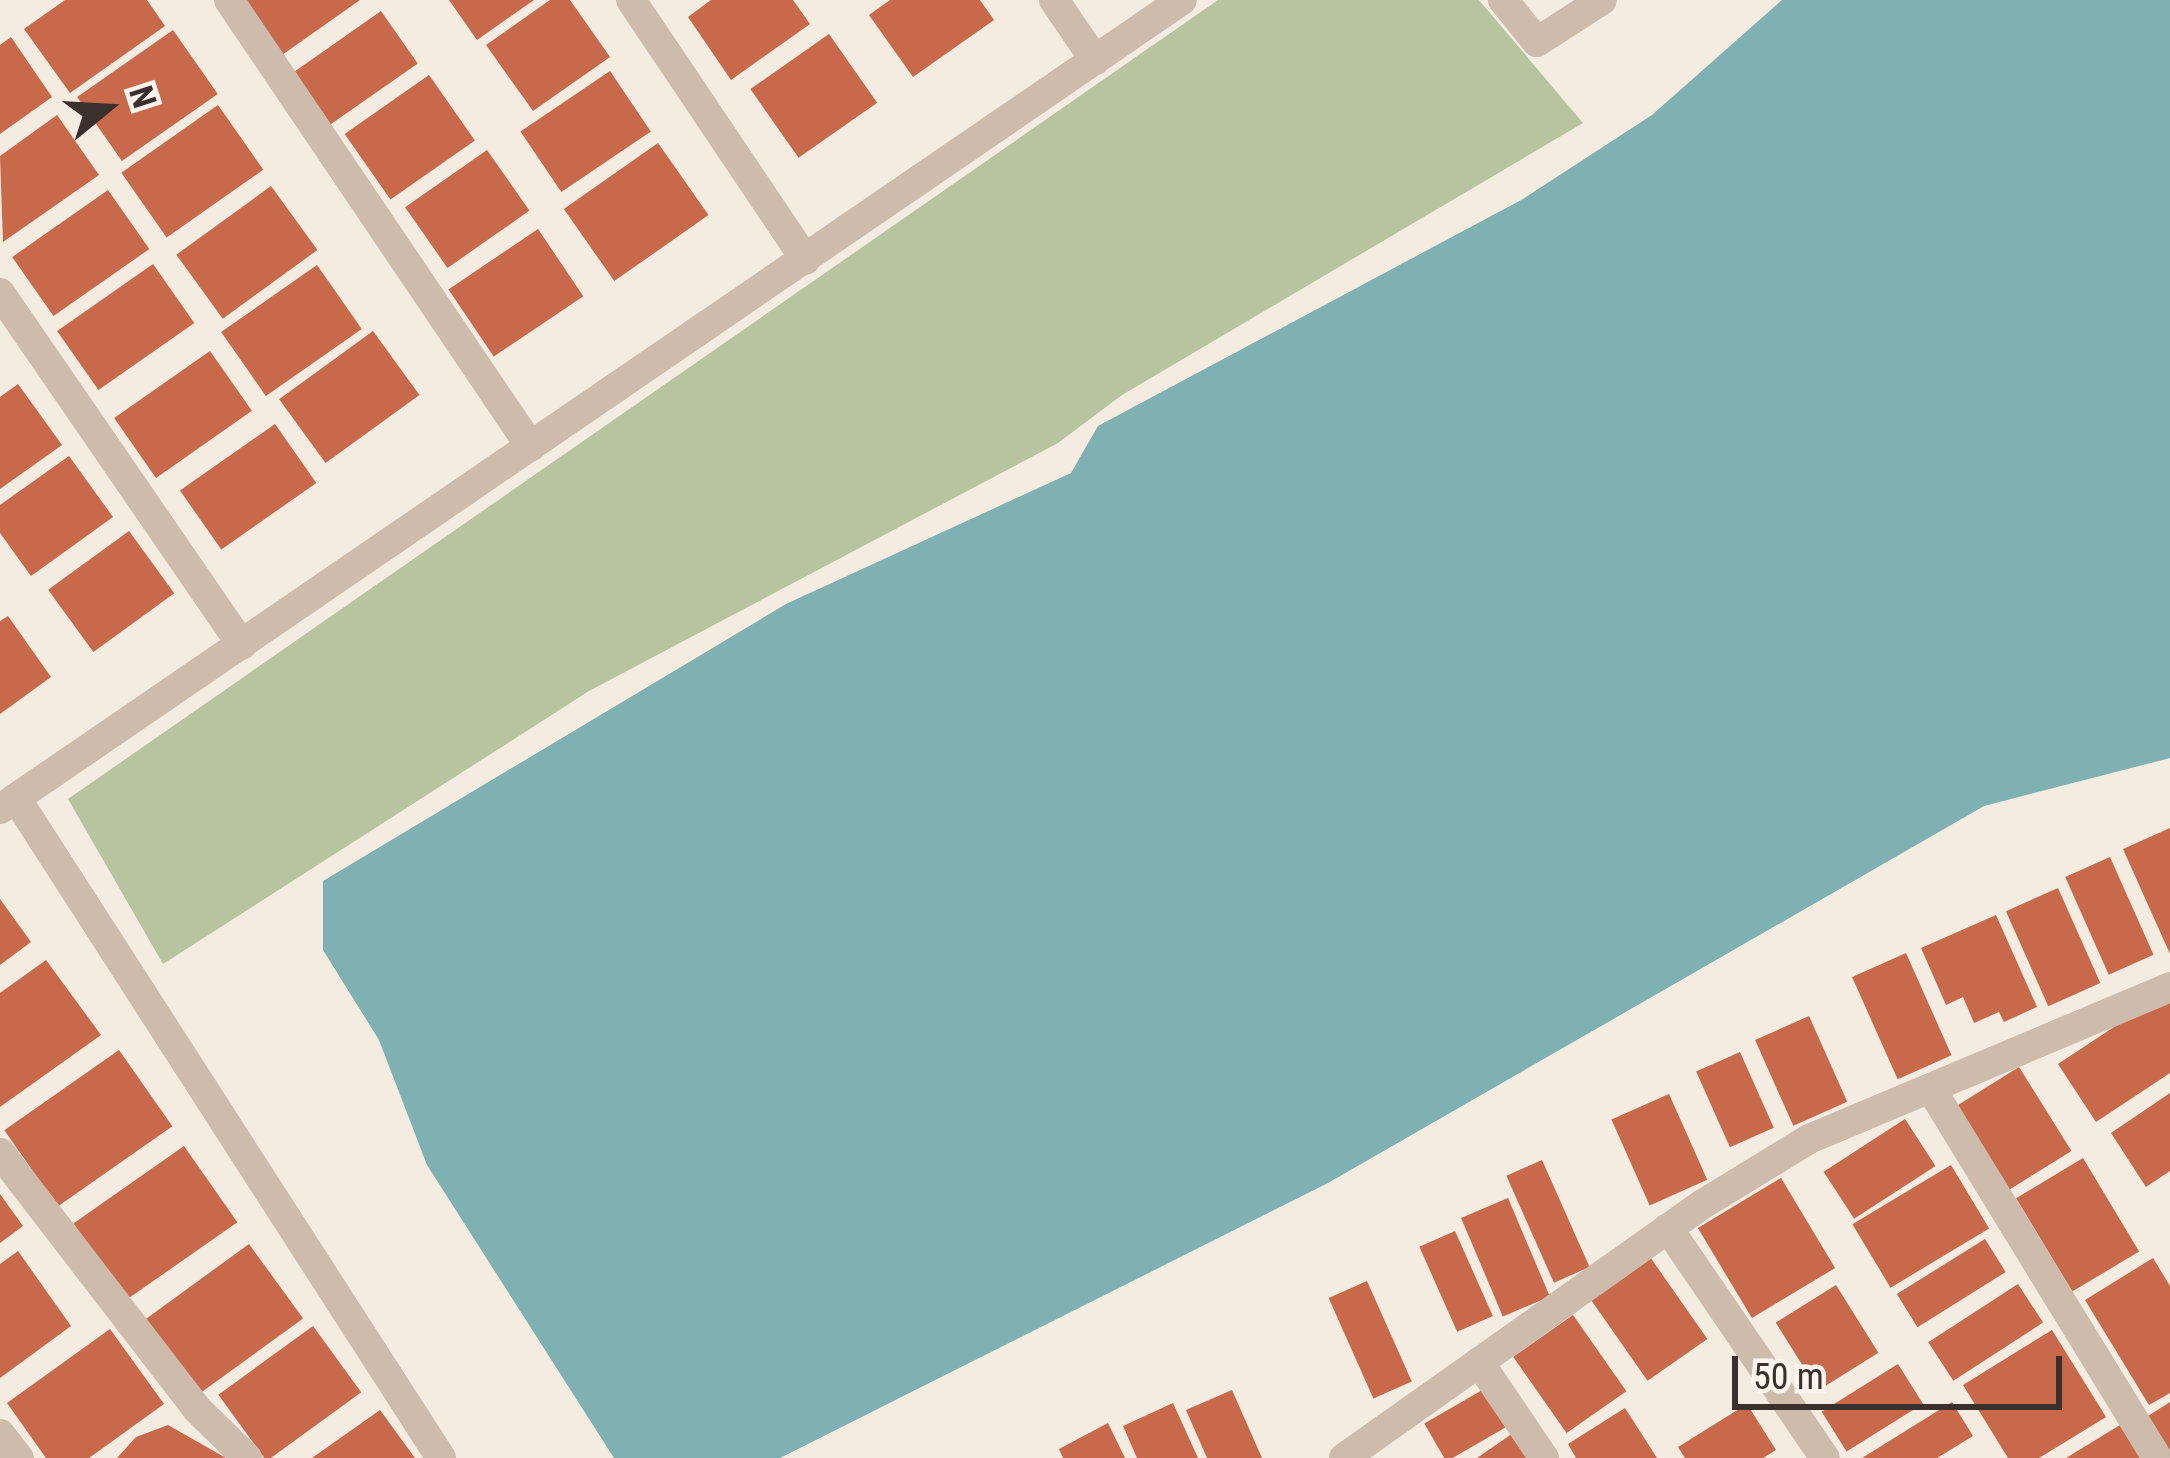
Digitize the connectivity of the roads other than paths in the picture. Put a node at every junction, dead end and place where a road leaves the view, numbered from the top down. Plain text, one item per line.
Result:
1 (229, 0) edge
2 (631, 0) edge
3 (1054, 0) edge
4 (1182, 0) edge
5 (1504, 0) edge
6 (1602, 0) edge
7 (1095, 60) junction
8 (806, 260) junction
9 (0, 293) edge
10 (531, 447) junction
11 (242, 645) junction
12 (8, 804) edge
13 (2170, 987) edge
14 (1931, 1090) junction
15 (0, 1154) edge
16 (1668, 1228) junction
17 (1479, 1362) junction
18 (0, 1434) edge
19 (19, 1458) edge
20 (247, 1458) edge
21 (442, 1458) edge
22 (1344, 1458) edge
23 (1544, 1458) edge
24 (1825, 1458) edge
25 (2157, 1458) edge

1 - 10 street
2 - 8 street
3 - 7 street
4 - 7 street
5 - 6 street
7 - 8 street
8 - 10 street
9 - 11 street
10 - 11 street
11 - 12 street
12 - 21 street
13 - 14 street
14 - 16 street
14 - 25 street
15 - 20 street
16 - 17 street
16 - 24 street
17 - 22 street
17 - 23 street
18 - 19 street

